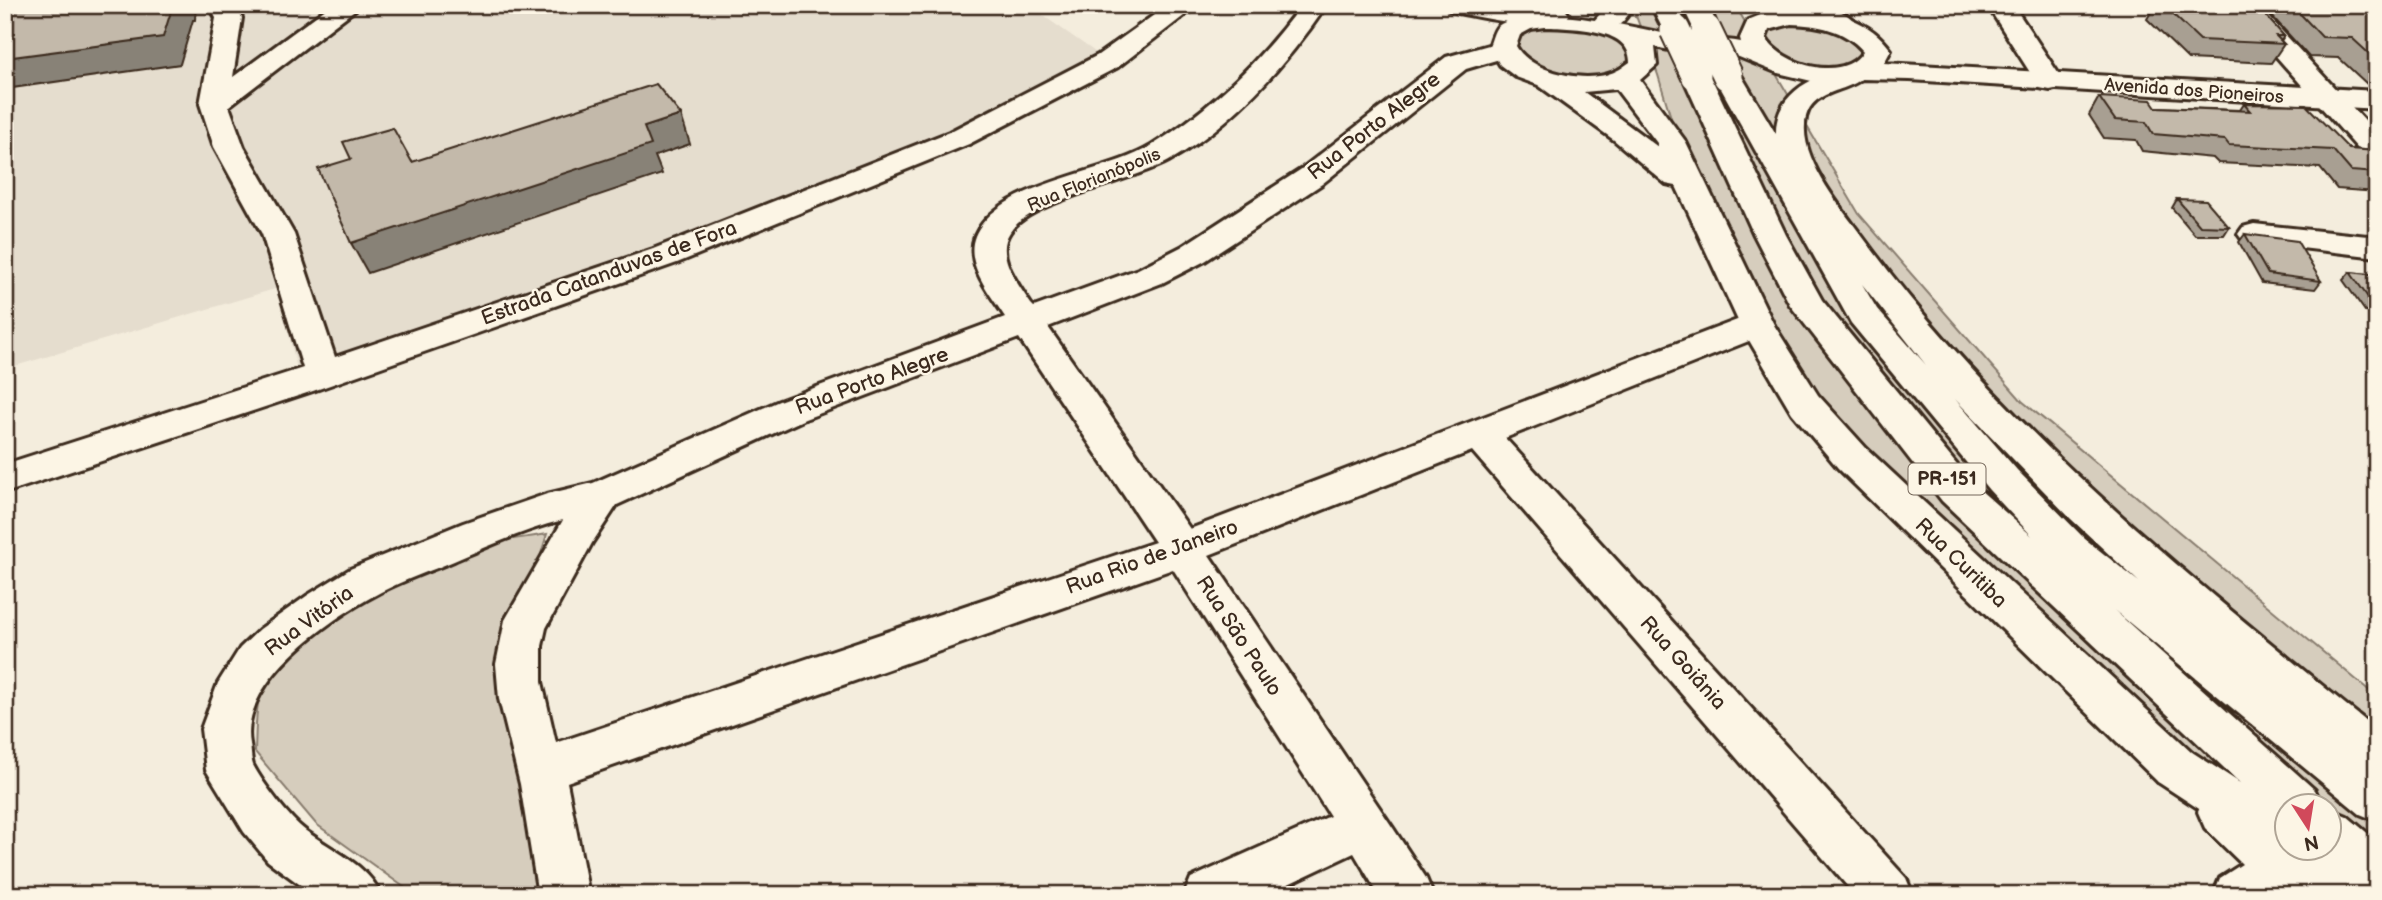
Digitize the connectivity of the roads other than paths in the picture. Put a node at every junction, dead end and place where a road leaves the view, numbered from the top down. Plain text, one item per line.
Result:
1 (222, 5) edge
2 (348, 5) edge
3 (1185, 5) edge
4 (1314, 5) edge
5 (1434, 5) edge
6 (1458, 5) edge
7 (1664, 5) edge
8 (1798, 5) edge
9 (2000, 5) edge
10 (2244, 5) edge
11 (1556, 15) junction
12 (1618, 19) edge
13 (1757, 26) junction
14 (1851, 28) junction
15 (1702, 44) edge
16 (1504, 48) junction
17 (1772, 59) junction
18 (1635, 72) junction
19 (1857, 73) junction
20 (2012, 78) junction
21 (1547, 80) junction
22 (2050, 82) junction
23 (2330, 99) junction
24 (2377, 100) edge
25 (214, 104) junction
26 (2377, 152) edge
27 (1693, 190) junction
28 (2253, 234) edge
29 (991, 236) joint
30 (2377, 247) edge
31 (1027, 323) junction
32 (1757, 326) junction
33 (323, 374) junction
34 (1477, 432) junction
35 (5, 479) edge
36 (603, 495) junction
37 (1182, 549) junction
38 (2377, 758) edge
39 (540, 770) junction
40 (2283, 792) edge
41 (2377, 799) edge
42 (1363, 825) junction
43 (2344, 845) edge
44 (2293, 863) edge
45 (2377, 873) edge
46 (356, 895) edge
47 (564, 895) edge
48 (1209, 895) edge
49 (1408, 895) edge
50 (1888, 895) edge
51 (2238, 895) edge
52 (2368, 895) edge

1 - 25 main road
2 - 25 main road
3 - 33 main road, Estrada Catanduvas de Fora
4 - 29 main road, Rua Florianópolis
5 - 16 main road
6 - 11 main road
7 - 15 main road, PR-151
8 - 14 main road
9 - 22 main road
10 - 23 main road
11 - 12 main road
11 - 16 main road
12 - 15 main road
12 - 18 main road, Rua Curitiba
13 - 14 main road
13 - 15 main road
13 - 17 main road
14 - 19 main road
14 - 20 main road
15 - 17 main road
15 - 18 main road
15 - 40 main road, PR-151
15 - 41 main road, PR-151
16 - 21 main road
16 - 31 main road, Rua Porto Alegre
17 - 19 main road
18 - 21 main road
18 - 27 main road, Rua Curitiba
19 - 20 main road
19 - 38 main road
20 - 22 main road, Avenida dos Pioneiros
21 - 27 main road
22 - 23 main road, Avenida dos Pioneiros
23 - 24 main road, Avenida dos Pioneiros
23 - 26 main road
25 - 33 main road
27 - 32 main road, Rua Curitiba
28 - 30 main road
29 - 31 main road, Rua São Paulo
31 - 36 main road, Rua Porto Alegre
31 - 37 main road, Rua São Paulo
32 - 34 main road, Rua Rio de Janeiro
32 - 44 main road, Rua Curitiba
33 - 35 main road, Estrada Catanduvas de Fora
34 - 37 main road, Rua Rio de Janeiro
34 - 50 main road, Rua Goiânia
36 - 39 main road, Rua Porto Alegre
36 - 46 main road, Rua Vitória
37 - 39 main road, Rua Rio de Janeiro
37 - 42 main road, Rua São Paulo
39 - 47 main road, Rua Porto Alegre
42 - 48 main road
42 - 49 main road, Rua São Paulo
43 - 45 main road
44 - 51 main road
44 - 52 main road, Rua Curitiba

